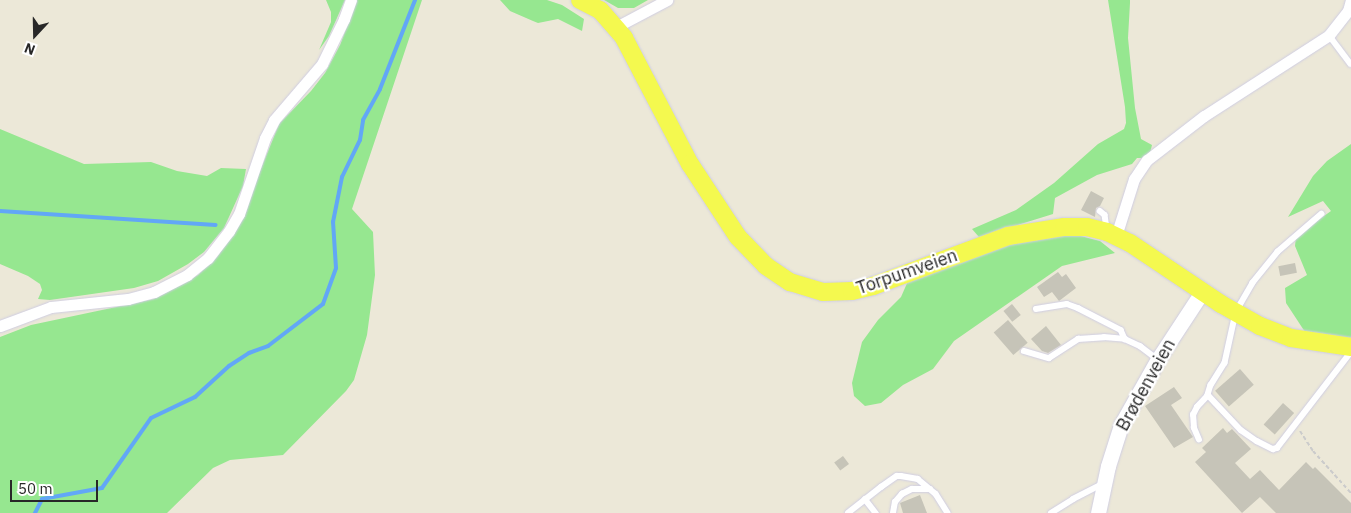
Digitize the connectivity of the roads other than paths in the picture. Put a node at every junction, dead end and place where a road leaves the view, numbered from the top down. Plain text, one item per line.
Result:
1 (351, 0) edge
2 (580, 0) edge
3 (667, 0) edge
4 (1351, 0) edge
5 (616, 27) junction
6 (1329, 34) junction
7 (1351, 64) edge
8 (1100, 211) dead end
9 (1322, 214) dead end
10 (1112, 234) junction
11 (1202, 292) junction
12 (1036, 309) dead end
13 (1236, 313) junction
14 (0, 326) edge
15 (1125, 339) junction
16 (1351, 347) edge
17 (1024, 351) dead end
18 (1351, 352) edge
19 (1158, 359) junction
20 (1208, 395) junction
21 (1199, 440) dead end
22 (1103, 484) junction
23 (930, 489) junction
24 (865, 499) junction
25 (848, 513) edge
26 (876, 513) edge
27 (893, 513) edge
28 (948, 513) edge
29 (1051, 513) edge
30 (1098, 513) edge

1 - 14 street
2 - 5 main road, Torpumveien
3 - 5 street
4 - 6 street
5 - 10 main road, Torpumveien
6 - 7 lane
6 - 10 street
8 - 10 lane
9 - 13 lane
10 - 11 main road, Torpumveien
11 - 13 main road, Torpumveien
11 - 19 main road, Brødenveien
12 - 15 lane
13 - 16 main road, Torpumveien
13 - 20 lane
15 - 17 lane
15 - 19 lane
18 - 20 lane
19 - 22 main road, Brødenveien
20 - 21 lane
22 - 29 lane
22 - 30 main road, Brødenveien
23 - 24 lane
23 - 27 lane
23 - 28 lane
24 - 25 lane
24 - 26 lane

